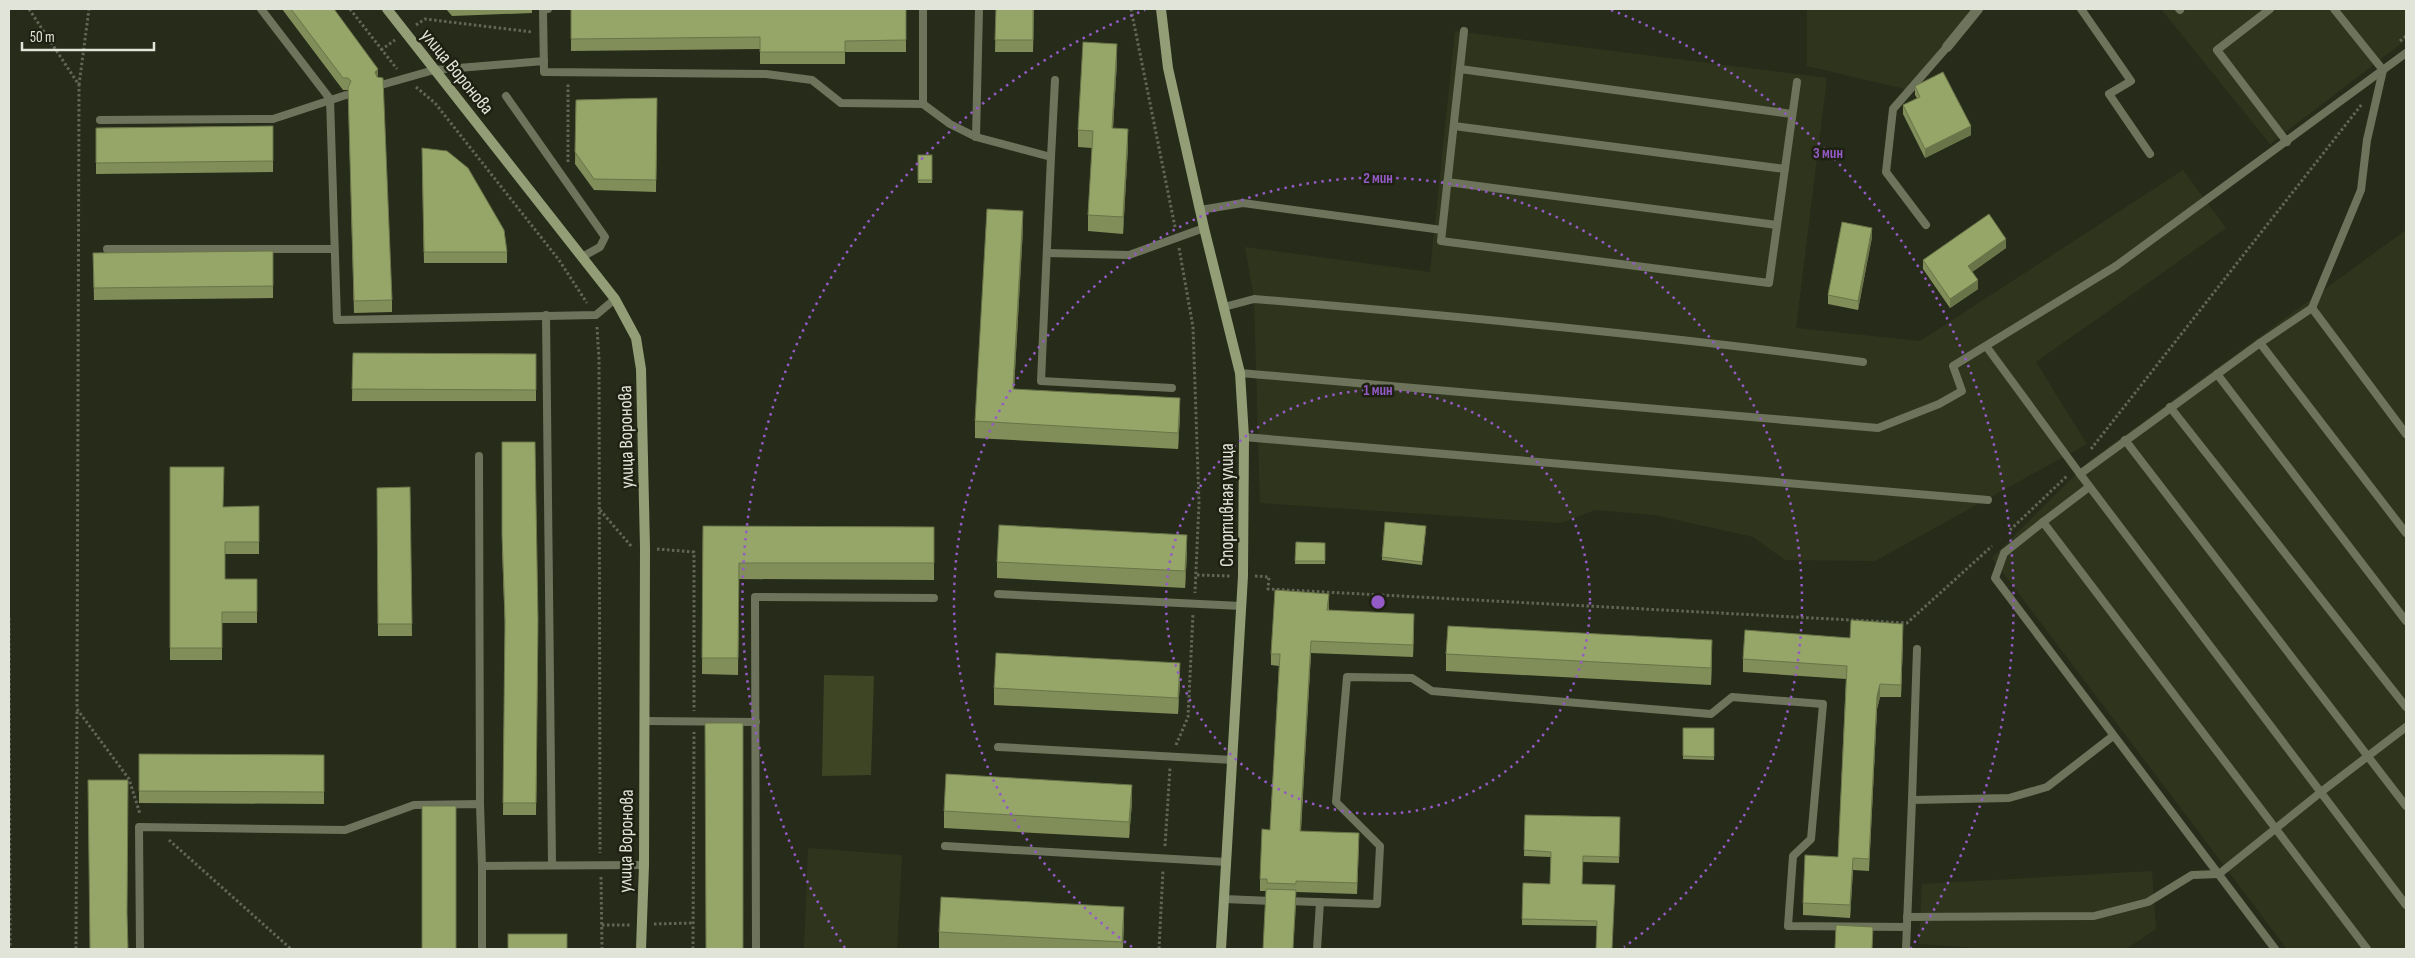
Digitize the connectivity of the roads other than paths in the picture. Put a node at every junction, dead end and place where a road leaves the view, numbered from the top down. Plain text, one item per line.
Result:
1 (261, 9) edge
2 (387, 9) edge
3 (543, 9) edge
4 (548, 9) edge
5 (923, 9) edge
6 (979, 9) edge
7 (1161, 9) edge
8 (1978, 9) edge
9 (2081, 9) edge
10 (2270, 9) edge
11 (2334, 9) edge
12 (1464, 31) dead end
13 (1947, 47) joint
14 (2406, 53) edge
15 (544, 61) junction
16 (434, 70) junction
17 (1460, 70) junction
18 (2383, 70) junction
19 (1055, 80) dead end
20 (1797, 82) dead end
21 (381, 85) edge
22 (346, 95) edge
23 (506, 96) dead end
24 (330, 99) junction
25 (923, 104) junction
26 (1792, 114) junction
27 (100, 120) dead end
28 (1454, 126) junction
29 (976, 137) junction
30 (2288, 142) junction
31 (2150, 154) dead end
32 (1051, 157) junction
33 (1785, 169) junction
34 (1447, 182) junction
35 (1200, 210) junction
36 (1777, 225) junction
37 (1926, 226) dead end
38 (1204, 228) junction
39 (1442, 230) junction
40 (106, 249) dead end
41 (334, 249) junction
42 (1047, 253) junction
43 (582, 257) junction
44 (615, 299) junction
45 (1224, 307) junction
46 (2312, 308) junction
47 (546, 315) junction
48 (2260, 343) junction
49 (1986, 346) junction
50 (1863, 362) dead end
51 (1240, 373) junction
52 (2217, 374) junction
53 (1172, 388) dead end
54 (2170, 407) junction
55 (2406, 434) edge
56 (1244, 437) junction
57 (2125, 440) junction
58 (479, 456) dead end
59 (2078, 471) junction
60 (2089, 487) junction
61 (1988, 500) dead end
62 (2043, 522) junction
63 (2406, 533) edge
64 (998, 594) dead end
65 (934, 598) dead end
66 (1241, 606) junction
67 (2406, 621) edge
68 (1917, 649) dead end
69 (2406, 706) edge
70 (645, 721) junction
71 (756, 722) junction
72 (2406, 727) edge
73 (2113, 736) junction
74 (998, 747) dead end
75 (2368, 757) junction
76 (1232, 760) junction
77 (2321, 792) junction
78 (1912, 800) junction
79 (480, 804) junction
80 (2406, 806) edge
81 (2275, 830) junction
82 (945, 846) dead end
83 (1226, 862) junction
84 (552, 864) junction
85 (644, 865) junction
86 (482, 866) junction
87 (2219, 874) junction
88 (1224, 899) junction
89 (1320, 902) junction
90 (2406, 905) edge
91 (1907, 917) junction
92 (1907, 927) junction
93 (140, 949) edge
94 (482, 949) edge
95 (641, 949) edge
96 (756, 949) edge
97 (1221, 949) edge
98 (1317, 949) edge
99 (1906, 949) edge
100 (2275, 949) edge
101 (2367, 949) edge

1 - 24 lane
2 - 16 street, улица Воронова
3 - 4 lane
3 - 15 lane
5 - 25 lane
6 - 29 lane
7 - 35 street, Спортивная улица
8 - 13 street
9 - 31 lane
10 - 30 lane
11 - 18 lane
12 - 17 lane
13 - 37 lane
14 - 18 lane
15 - 16 lane
15 - 25 lane
16 - 21 lane
16 - 43 street, улица Воронова
17 - 26 lane
17 - 28 lane
18 - 30 lane
18 - 46 lane
19 - 32 lane
20 - 26 lane
22 - 24 lane
23 - 43 lane
24 - 27 lane
24 - 41 lane
25 - 29 lane
26 - 33 lane
28 - 33 lane
28 - 34 lane
29 - 32 lane
30 - 49 lane
32 - 42 lane
33 - 36 lane
34 - 36 lane
34 - 39 lane
35 - 38 street, Спортивная улица
35 - 39 lane
36 - 39 lane
38 - 42 lane
38 - 45 street, Спортивная улица
40 - 41 lane
41 - 47 lane
42 - 53 lane
43 - 44 street, улица Воронова
44 - 47 lane
44 - 70 street, улица Воронова
45 - 50 lane
45 - 51 street, Спортивная улица
46 - 48 lane
46 - 55 lane
47 - 84 lane
48 - 52 lane
48 - 63 lane
49 - 51 lane
49 - 59 lane
51 - 56 street, Спортивная улица
52 - 54 lane
52 - 67 lane
54 - 57 lane
54 - 69 lane
56 - 61 lane
56 - 66 street, Спортивная улица
57 - 59 lane
57 - 75 lane
58 - 79 lane
59 - 60 lane
60 - 62 lane
60 - 77 lane
62 - 73 lane
62 - 81 lane
64 - 66 lane
65 - 71 lane
66 - 76 street, Спортивная улица
68 - 78 lane
70 - 71 lane
70 - 85 street, улица Воронова
71 - 96 lane
72 - 75 lane
73 - 78 lane
73 - 87 lane
74 - 76 lane
75 - 77 lane
75 - 80 lane
76 - 83 street, Спортивная улица
77 - 81 lane
77 - 90 lane
78 - 91 lane
79 - 86 lane
79 - 93 lane
81 - 87 lane
81 - 101 lane
82 - 83 lane
83 - 88 street, Спортивная улица
84 - 85 lane
84 - 86 lane
85 - 95 street, улица Воронова
86 - 94 lane
87 - 91 lane
87 - 100 lane
88 - 89 lane
88 - 97 street, Спортивная улица
89 - 92 lane
89 - 98 lane
91 - 92 lane
92 - 99 lane

